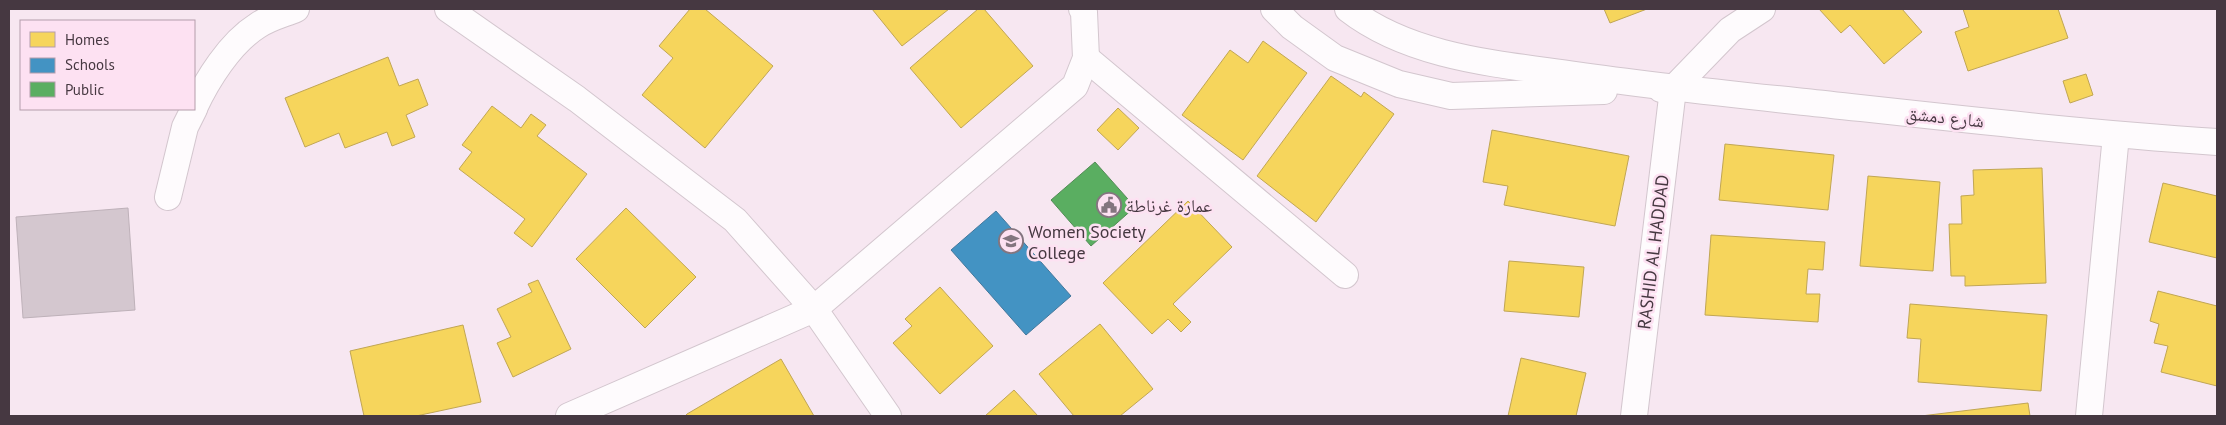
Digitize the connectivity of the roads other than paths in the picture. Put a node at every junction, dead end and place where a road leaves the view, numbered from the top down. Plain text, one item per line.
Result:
1 (296, 9) edge
2 (448, 9) edge
3 (1082, 9) edge
4 (1274, 9) edge
5 (1348, 9) edge
6 (1762, 9) edge
7 (1086, 58) junction
8 (1673, 88) junction
9 (195, 107) edge
10 (194, 110) edge
11 (2116, 135) junction
12 (2217, 142) edge
13 (168, 197) dead end
14 (1345, 275) dead end
15 (814, 309) junction
16 (569, 416) edge
17 (888, 416) edge
18 (1634, 416) edge
19 (2089, 416) edge

1 - 9 street
2 - 15 street
3 - 7 street
4 - 8 street
5 - 8 street
6 - 8 street
7 - 14 street
7 - 15 street
8 - 11 street, شارع دمشق
8 - 18 street, RASHID AL HADDAD
10 - 13 street
11 - 12 street, شارع دمشق
11 - 19 street
15 - 16 street
15 - 17 street

